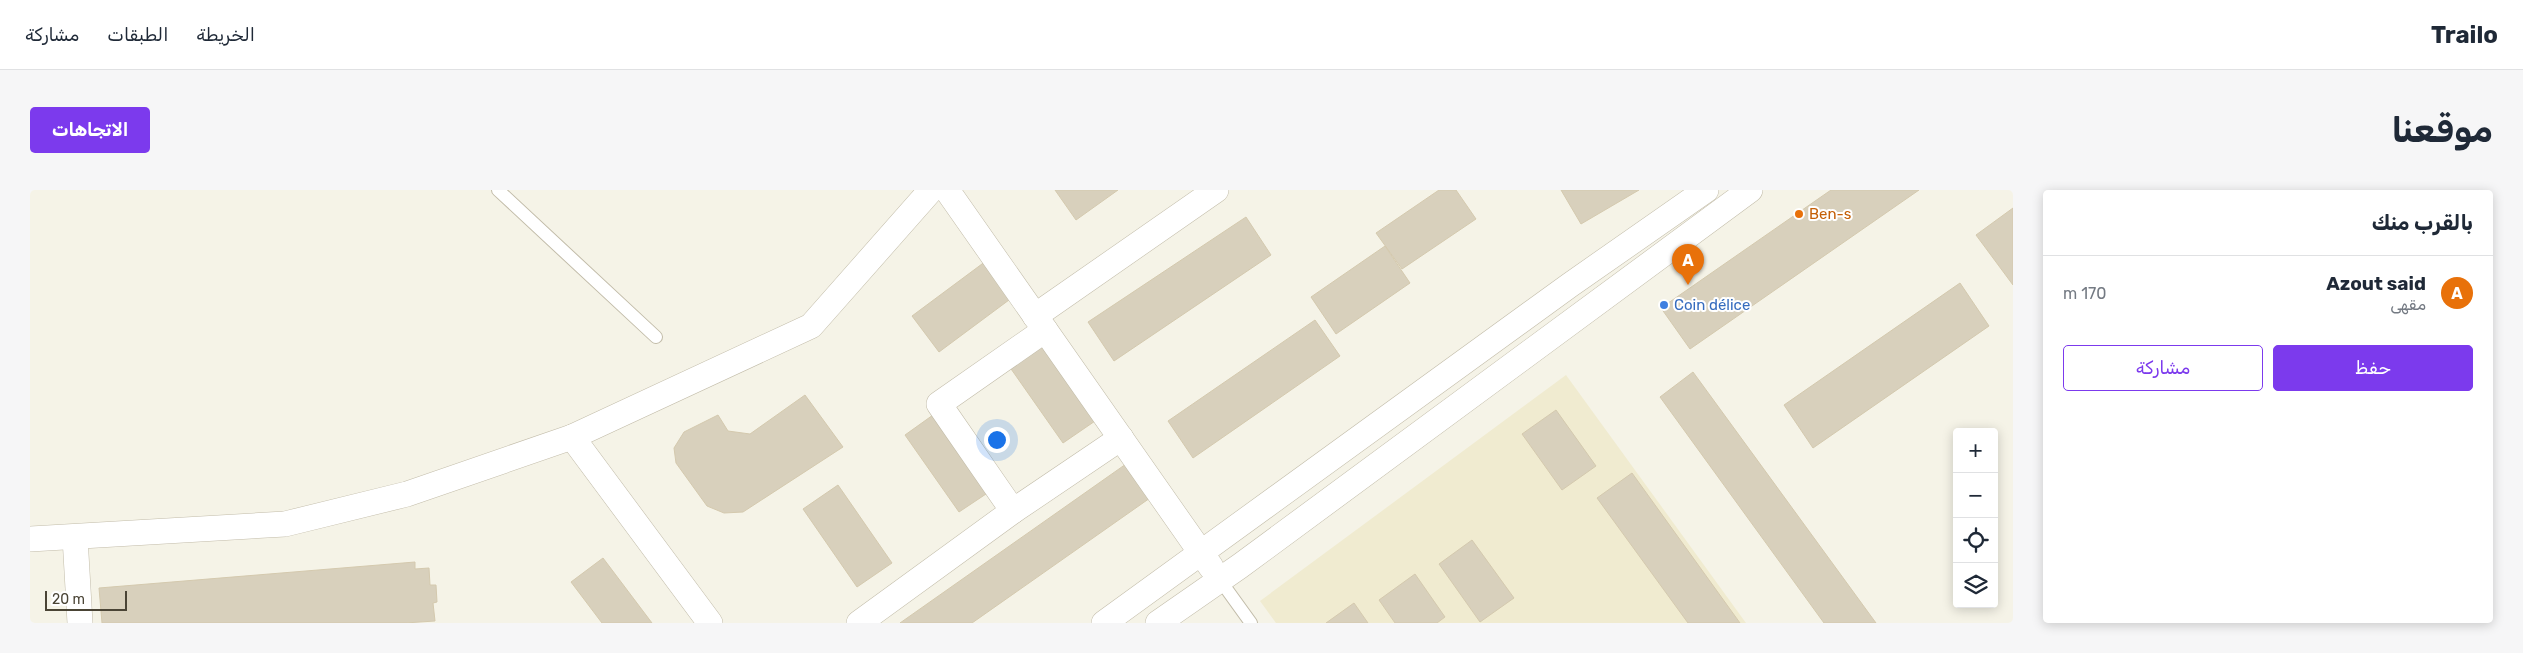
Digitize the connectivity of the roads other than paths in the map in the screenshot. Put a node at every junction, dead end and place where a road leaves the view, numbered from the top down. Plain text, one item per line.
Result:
1 (498, 190) edge
2 (931, 190) edge
3 (947, 190) edge
4 (1216, 190) edge
5 (1706, 190) edge
6 (1750, 190) edge
7 (1040, 323) junction
8 (656, 337) dead end
9 (572, 437) junction
10 (1121, 438) junction
11 (1013, 511) junction
12 (75, 537) junction
13 (30, 539) edge
14 (1201, 553) junction
15 (1220, 580) junction
16 (80, 623) edge
17 (710, 623) edge
18 (859, 623) edge
19 (1104, 623) edge
20 (1158, 623) edge
21 (1251, 623) edge

1 - 8 lane
2 - 9 street
3 - 7 street
4 - 7 street
5 - 14 street
6 - 15 street
7 - 10 street
7 - 11 street
9 - 12 street
9 - 17 street
10 - 11 street
10 - 14 street
11 - 18 street
12 - 13 street
12 - 16 street
14 - 15 street
14 - 19 street
15 - 20 street
15 - 21 lane

